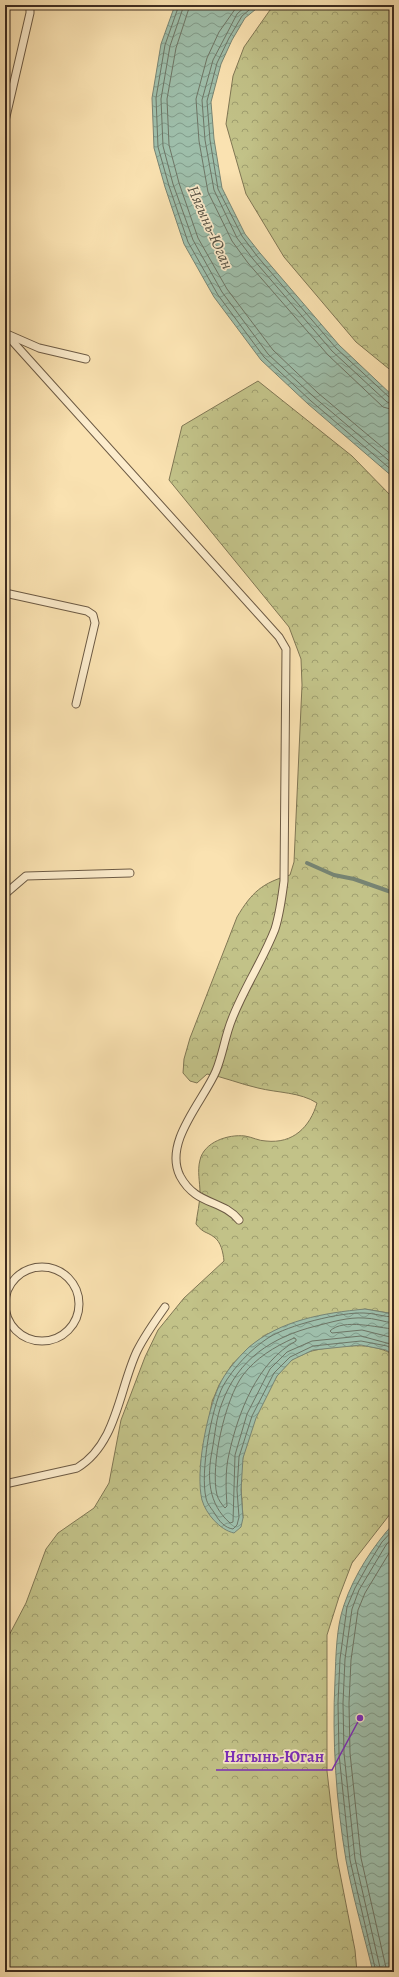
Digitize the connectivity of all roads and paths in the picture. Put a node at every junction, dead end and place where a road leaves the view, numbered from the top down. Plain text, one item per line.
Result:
1 (30, 5) edge
2 (5, 121) edge
3 (5, 333) edge
4 (86, 359) dead end
5 (5, 593) edge
6 (76, 704) dead end
7 (130, 873) dead end
8 (5, 894) edge
9 (239, 1220) dead end
10 (6, 1304) edge
11 (165, 1307) dead end
12 (5, 1484) edge

1 - 2 lane
3 - 4 lane
3 - 9 lane
5 - 6 lane
7 - 8 lane
10 - 10 lane
11 - 12 lane

